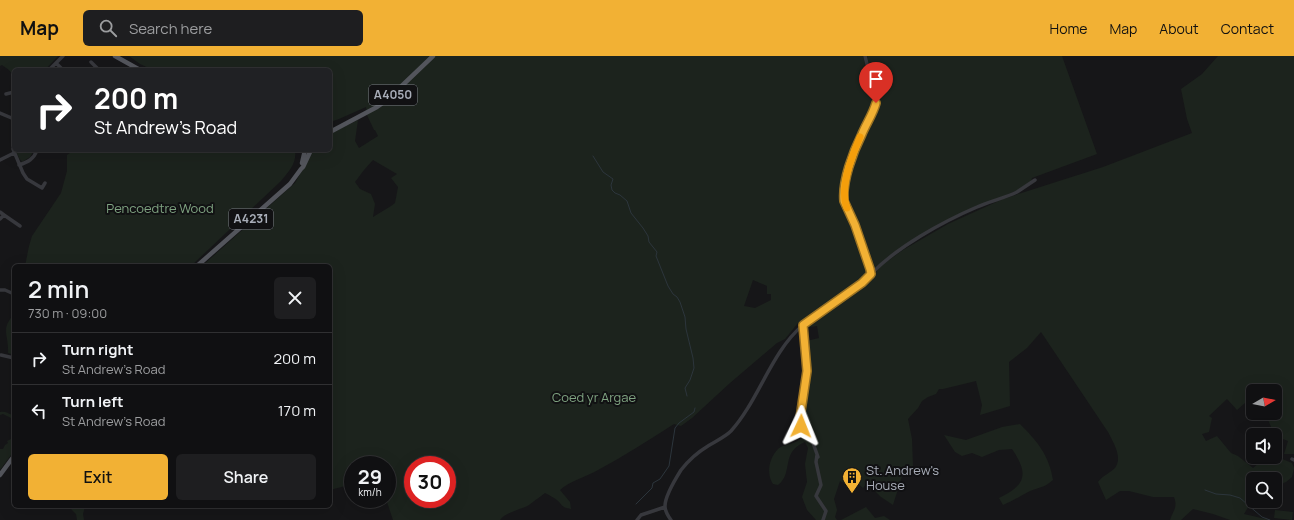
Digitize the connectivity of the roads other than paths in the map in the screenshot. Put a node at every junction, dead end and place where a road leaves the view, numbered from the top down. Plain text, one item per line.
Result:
1 (63, 56) edge
2 (115, 56) edge
3 (433, 56) edge
4 (865, 56) edge
5 (120, 58) edge
6 (91, 62) dead end
7 (56, 63) junction
8 (95, 66) joint
9 (51, 68) edge
10 (61, 68) edge
11 (98, 68) edge
12 (137, 68) edge
13 (12, 92) edge
14 (6, 94) dead end
15 (0, 113) edge
16 (12, 118) edge
17 (346, 123) junction
18 (332, 127) edge
19 (332, 131) edge
20 (12, 152) edge
21 (13, 152) edge
22 (37, 152) edge
23 (305, 152) edge
24 (310, 152) edge
25 (0, 160) edge
26 (19, 165) junction
27 (301, 169) junction
28 (1035, 180) dead end
29 (45, 183) dead end
30 (0, 212) edge
31 (4, 215) junction
32 (0, 219) edge
33 (20, 226) dead end
34 (199, 264) edge
35 (871, 274) junction
36 (0, 290) edge
37 (12, 293) edge
38 (803, 325) junction
39 (0, 354) edge
40 (12, 357) edge
41 (12, 459) edge
42 (0, 475) edge
43 (665, 507) junction
44 (636, 520) edge
45 (671, 520) edge
46 (823, 520) edge

1 - 7 street
2 - 5 main road
3 - 17 main road, A4050
4 - 35 street
5 - 12 main road
6 - 8 street
7 - 9 street
7 - 10 street
8 - 11 street
13 - 14 street
15 - 16 street
17 - 18 main road, A4050
17 - 19 main road, A4050
20 - 25 street
21 - 26 street
22 - 26 street
23 - 27 main road, A4231
24 - 27 main road, A4231
26 - 29 street
27 - 34 main road, A4231
28 - 35 street
30 - 31 street
31 - 32 street
31 - 33 street
35 - 38 street
36 - 37 street
38 - 43 street
38 - 46 street
39 - 40 street
41 - 42 main road
43 - 44 street
43 - 45 street

